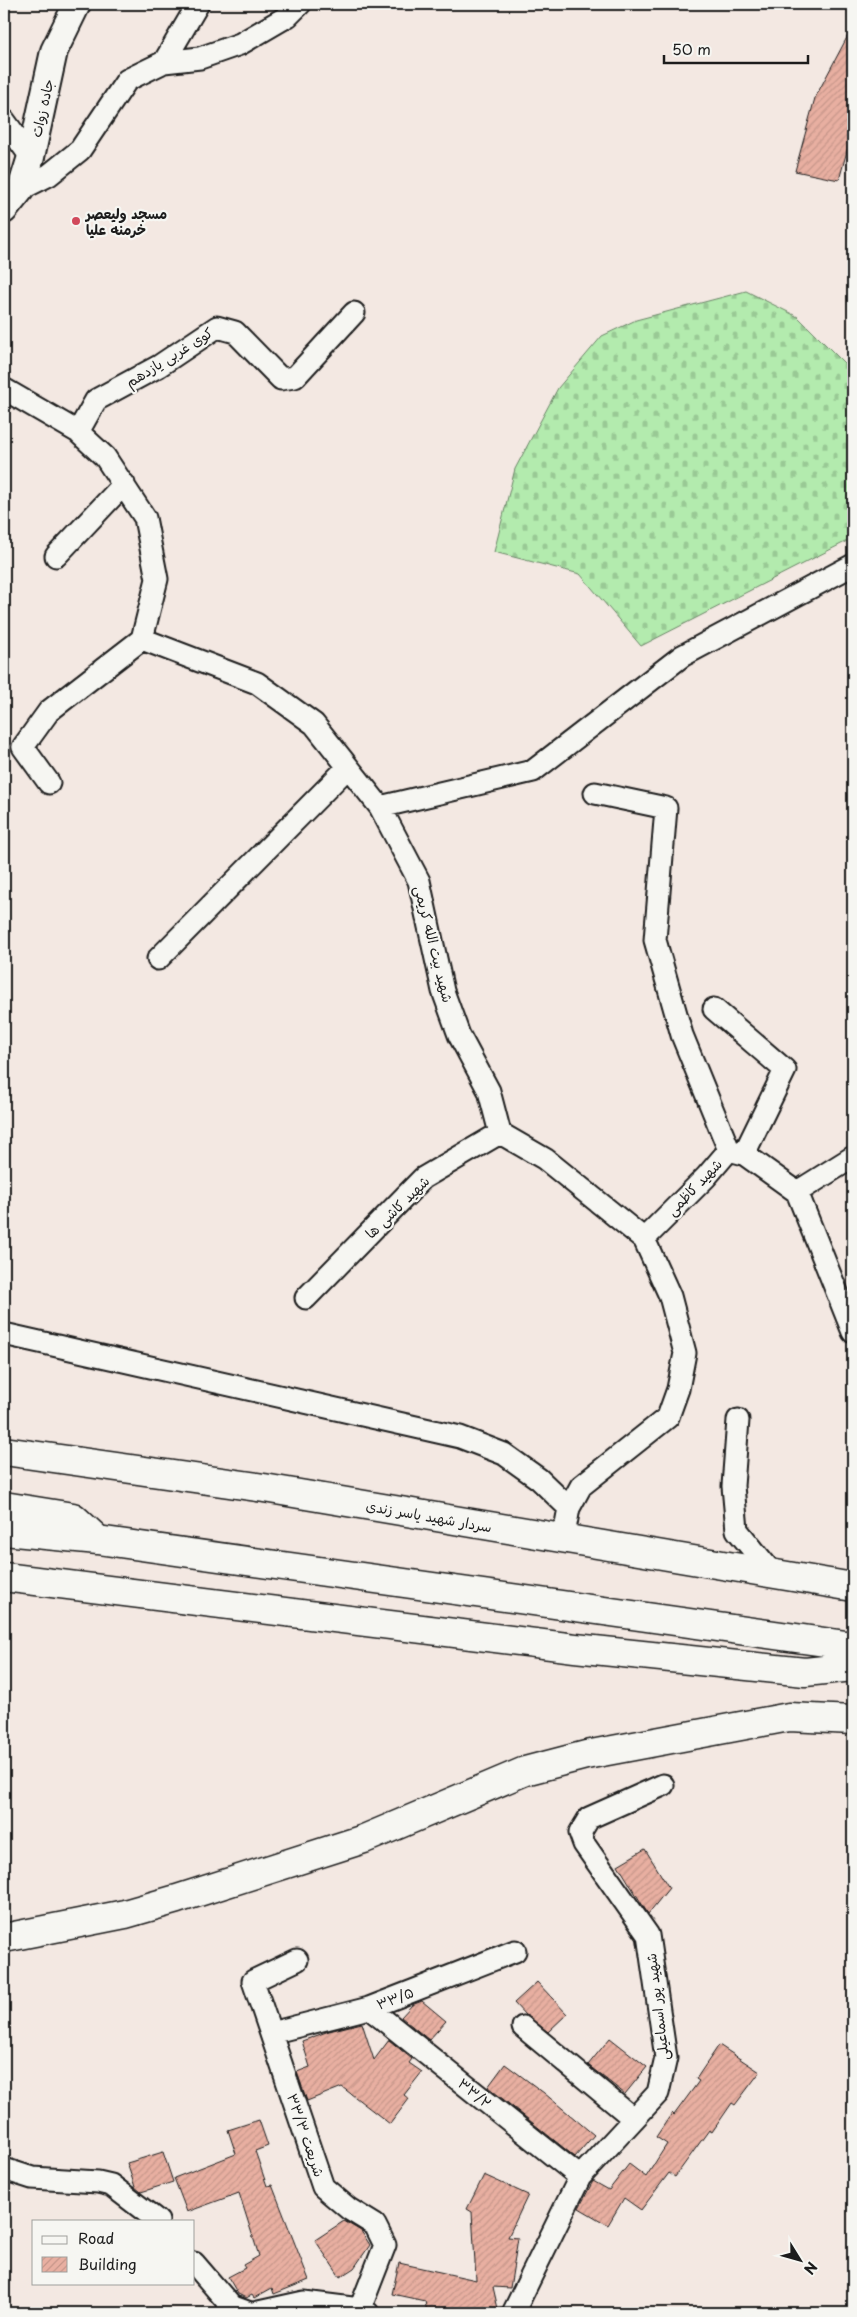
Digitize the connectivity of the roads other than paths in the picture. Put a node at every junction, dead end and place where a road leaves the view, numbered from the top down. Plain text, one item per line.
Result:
1 (77, 4) edge
2 (198, 4) edge
3 (300, 4) edge
4 (164, 62) junction
5 (4, 120) edge
6 (30, 157) junction
7 (21, 189) junction
8 (4, 210) edge
9 (354, 314) dead end
10 (4, 389) edge
11 (78, 432) junction
12 (124, 484) junction
13 (56, 556) dead end
14 (853, 565) edge
15 (142, 639) junction
16 (348, 767) junction
17 (49, 783) dead end
18 (595, 792) dead end
19 (380, 807) junction
20 (158, 960) dead end
21 (714, 1009) dead end
22 (500, 1133) junction
23 (737, 1152) junction
24 (853, 1158) edge
25 (797, 1192) junction
26 (644, 1239) junction
27 (306, 1298) dead end
28 (853, 1332) edge
29 (4, 1334) edge
30 (738, 1420) dead end
31 (4, 1451) edge
32 (4, 1506) edge
33 (570, 1508) junction
34 (4, 1531) edge
35 (557, 1537) junction
36 (98, 1540) junction
37 (772, 1573) junction
38 (4, 1577) edge
39 (853, 1587) edge
40 (853, 1646) edge
41 (853, 1667) edge
42 (853, 1720) edge
43 (663, 1785) dead end
44 (4, 1938) edge
45 (515, 1952) dead end
46 (297, 1960) dead end
47 (370, 2008) junction
48 (523, 2027) dead end
49 (271, 2033) junction
50 (634, 2119) junction
51 (4, 2169) edge
52 (580, 2177) junction
53 (157, 2220) edge
54 (195, 2264) edge
55 (364, 2311) edge
56 (250, 2313) edge
57 (254, 2313) edge
58 (513, 2313) edge

1 - 6 street, جاده زوات
2 - 4 street
3 - 4 street
4 - 7 street
5 - 6 street
6 - 7 street, جاده زوات
7 - 8 street, جاده زوات
9 - 11 street, کوی غربی یازدهم
10 - 11 street
11 - 12 street
12 - 13 street
12 - 15 street
14 - 19 street
15 - 16 street, شهید بیت الله کریمی
15 - 17 street
16 - 19 street, شهید بیت الله کریمی
16 - 20 street
18 - 23 street
19 - 22 street, شهید بیت الله کریمی
21 - 23 street, شهید کاظمی
22 - 26 street
22 - 27 street, شهید کاشی ها
23 - 25 street
23 - 26 street, شهید کاظمی
24 - 25 street
25 - 28 street
26 - 33 street
29 - 33 street
30 - 37 street
31 - 35 highway, سردار شهید یاسر زندی
32 - 36 highway
33 - 35 street
34 - 36 highway
35 - 37 highway, سردار شهید یاسر زندی
36 - 40 highway
37 - 39 highway, سردار شهید یاسر زندی
38 - 41 highway
42 - 44 highway
43 - 50 street, شهید پور اسماعیلی
45 - 47 street, ۳۳/۵
46 - 49 street, شریعت ۳۳/۳
47 - 49 street, ۳۳/۵
47 - 52 street, ۳۳/۲
48 - 50 street
49 - 55 street, شریعت ۳۳/۳
50 - 52 street, شهید پور اسماعیلی
51 - 53 street
52 - 58 street, شهید پور اسماعیلی
54 - 56 street
55 - 57 street

